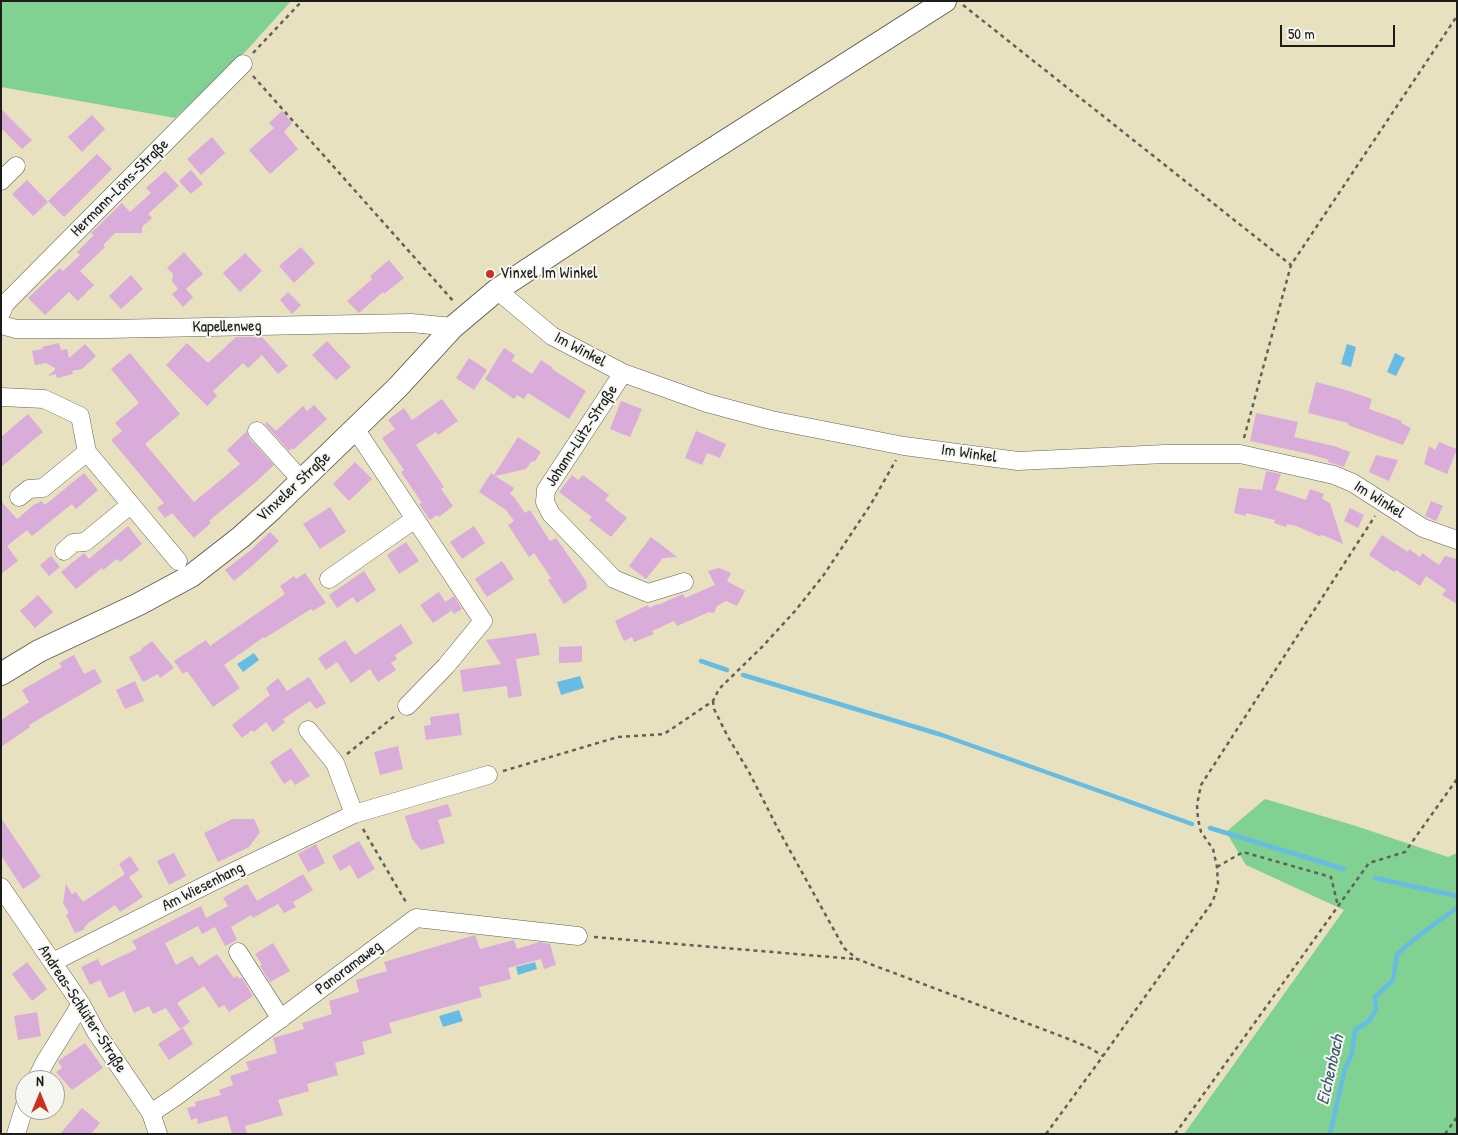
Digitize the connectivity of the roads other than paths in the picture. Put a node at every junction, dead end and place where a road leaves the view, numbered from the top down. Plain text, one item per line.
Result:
1 (945, 1) edge
2 (243, 64) road end
3 (16, 166) dead end
4 (1, 180) edge
5 (497, 290) junction
6 (1, 313) edge
7 (456, 317) junction
8 (1, 325) edge
9 (623, 373) junction
10 (1, 397) edge
11 (356, 430) junction
12 (257, 431) dead end
13 (87, 452) junction
14 (302, 481) junction
15 (19, 497) dead end
16 (130, 505) junction
17 (415, 519) junction
18 (1457, 540) edge
19 (64, 551) dead end
20 (178, 561) dead end
21 (329, 579) dead end
22 (684, 582) dead end
23 (1, 674) edge
24 (406, 706) road end
25 (308, 730) dead end
26 (488, 775) road end
27 (354, 814) junction
28 (1, 887) edge
29 (578, 936) road end
30 (238, 952) dead end
31 (53, 962) junction
32 (81, 1004) junction
33 (281, 1019) junction
34 (40, 1070) edge
35 (150, 1113) junction
36 (20, 1120) edge
37 (16, 1134) edge
38 (158, 1134) edge

1 - 5 main road, Vinxeler Straße
2 - 6 street, Hermann-Löns-Straße
3 - 4 street
5 - 7 main road, Vinxeler Straße
5 - 9 street, Im Winkel
7 - 8 street, Kapellenweg
7 - 11 main road, Vinxeler Straße
9 - 18 street, Im Winkel
9 - 22 street, Johann-Lütz-Straße
10 - 13 street
11 - 14 main road, Vinxeler Straße
11 - 17 street
12 - 14 street
13 - 15 street
13 - 16 street
14 - 23 main road, Vinxeler Straße
16 - 19 street
16 - 20 street
17 - 21 street
17 - 24 street
25 - 27 street
26 - 27 street, Am Wiesenhang
27 - 31 street, Am Wiesenhang
28 - 31 street, Andreas-Schlüter-Straße
29 - 33 street, Panoramaweg
30 - 33 street
31 - 32 street, Andreas-Schlüter-Straße
32 - 34 street
32 - 35 street, Andreas-Schlüter-Straße
33 - 35 street, Panoramaweg
35 - 38 street, Andreas-Schlüter-Straße
36 - 37 street

